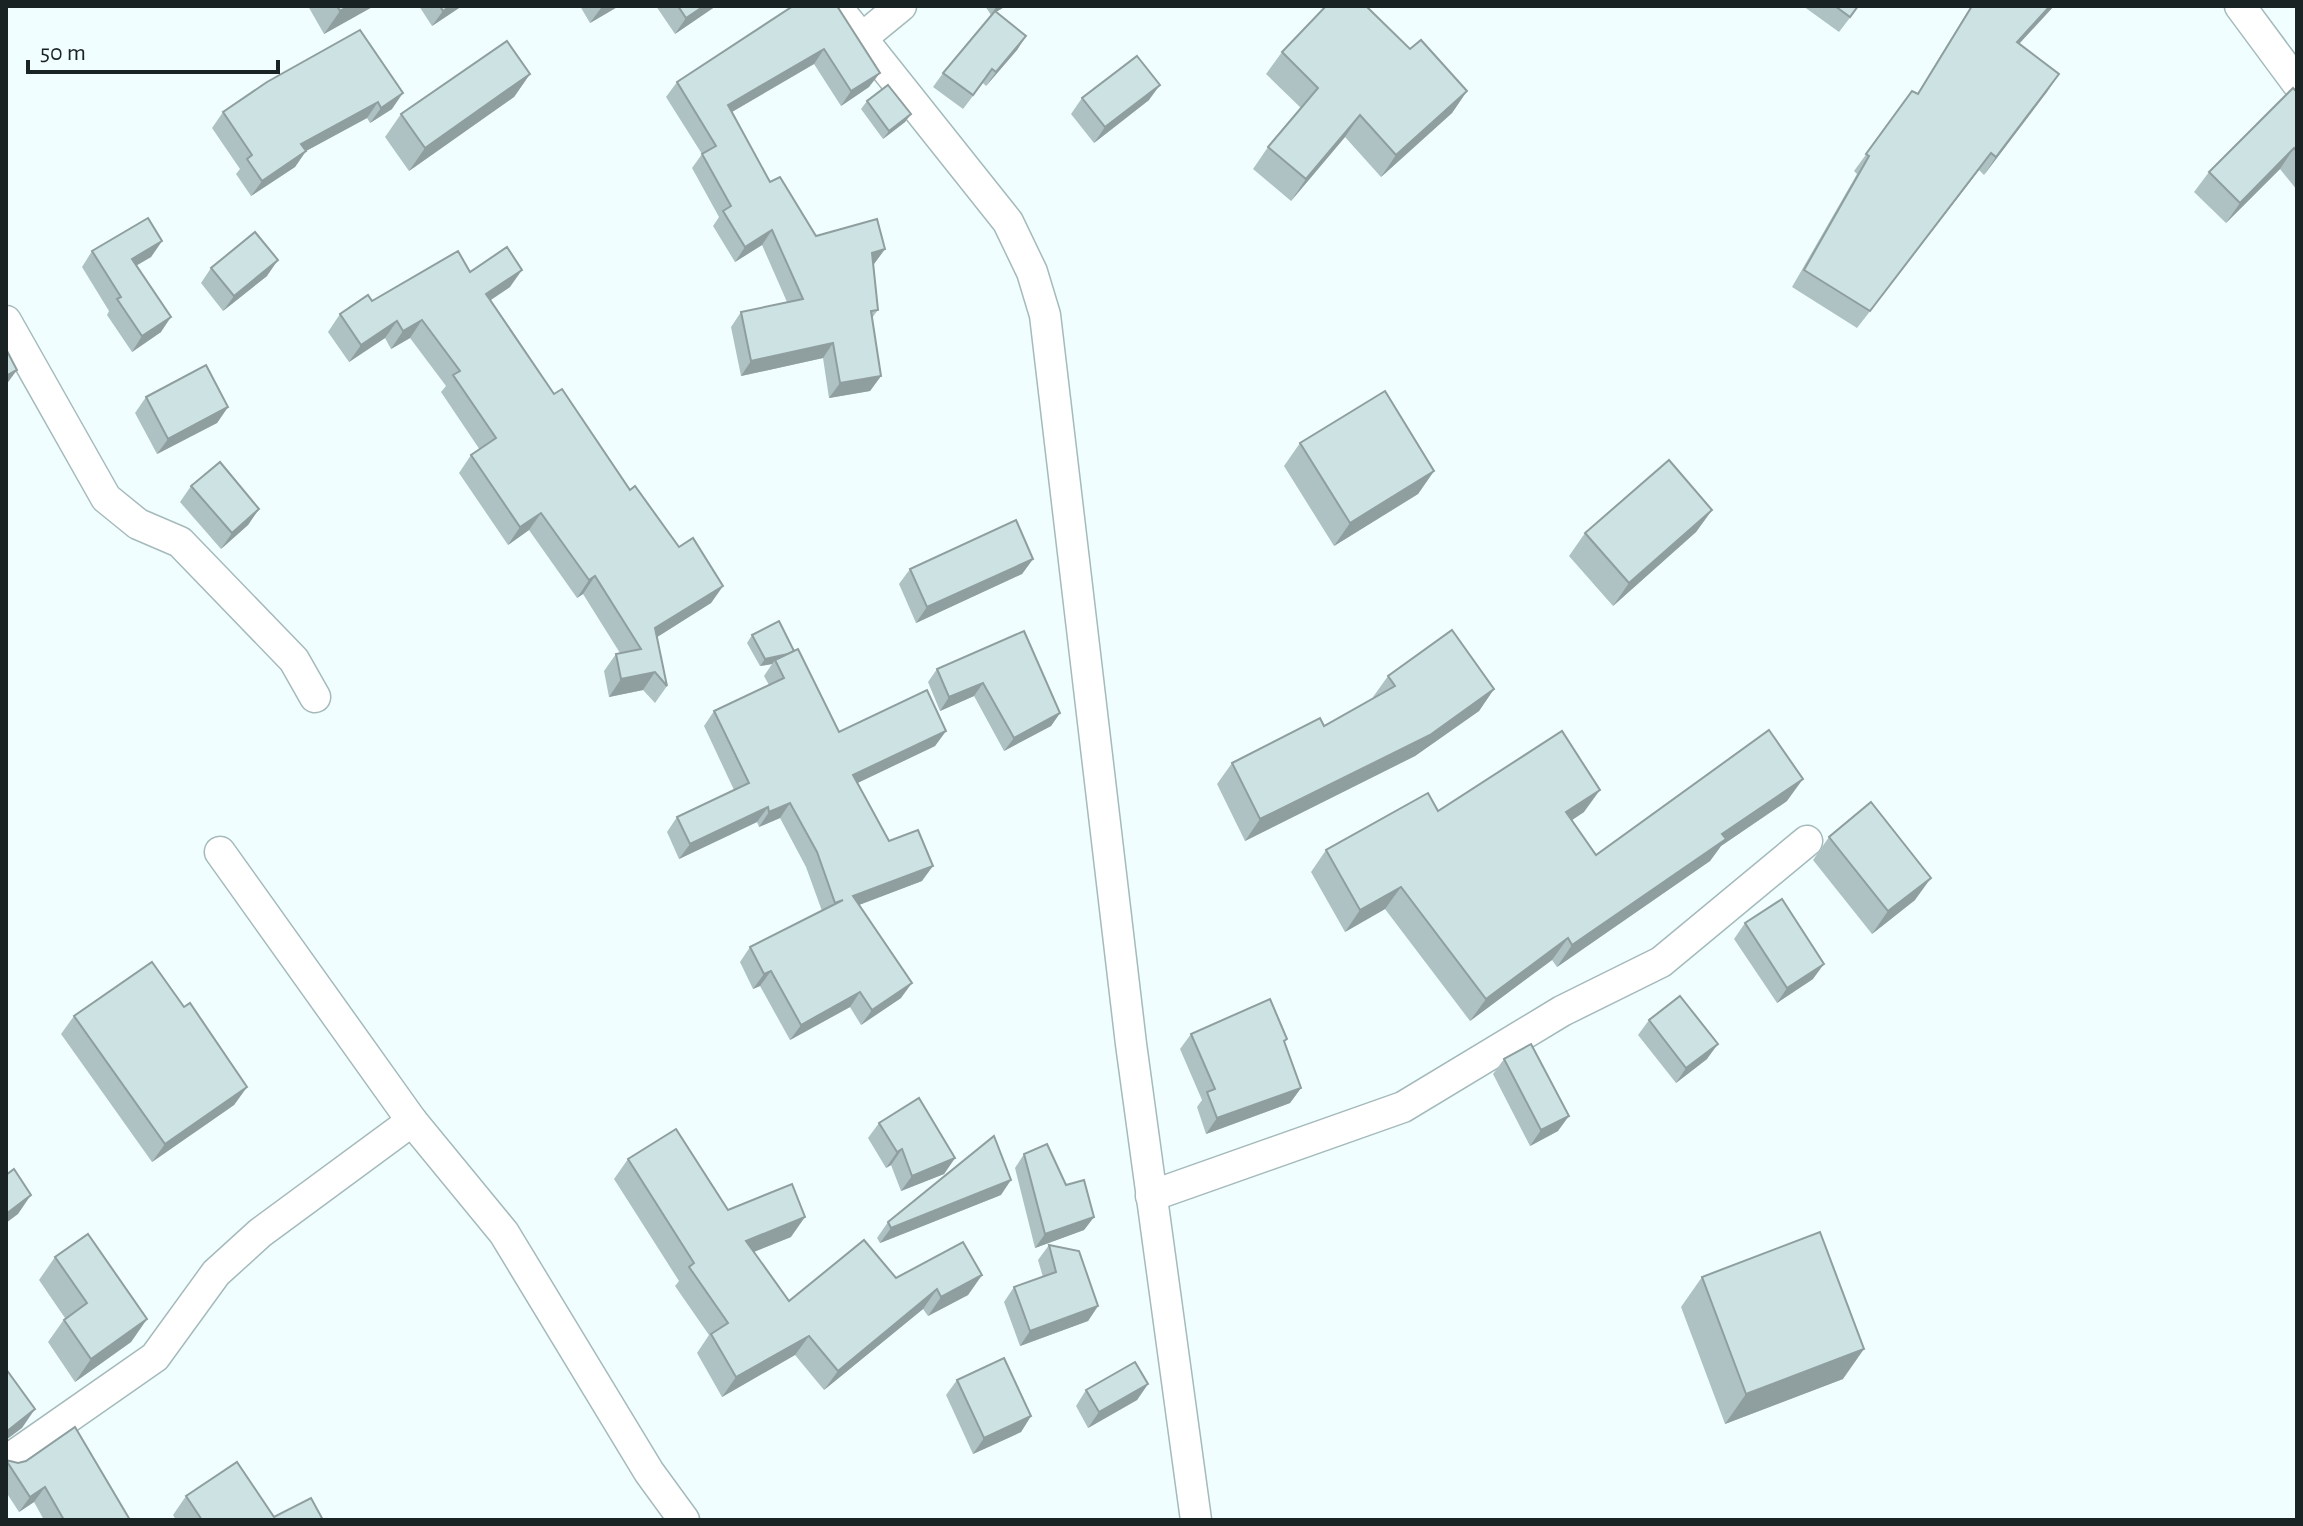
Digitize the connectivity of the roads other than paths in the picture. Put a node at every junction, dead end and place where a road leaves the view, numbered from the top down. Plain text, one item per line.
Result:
1 (836, 6) edge
2 (901, 6) edge
3 (2240, 6) edge
4 (862, 38) junction
5 (2297, 83) edge
6 (6, 321) edge
7 (315, 697) dead end
8 (1807, 841) dead end
9 (220, 852) dead end
10 (412, 1121) junction
11 (1151, 1196) junction
12 (6, 1461) edge
13 (684, 1520) edge
14 (1196, 1520) edge

1 - 4 street
2 - 4 street
3 - 5 street
4 - 11 street
6 - 7 street
8 - 11 street
9 - 10 street
10 - 12 street
10 - 13 street
11 - 14 street

